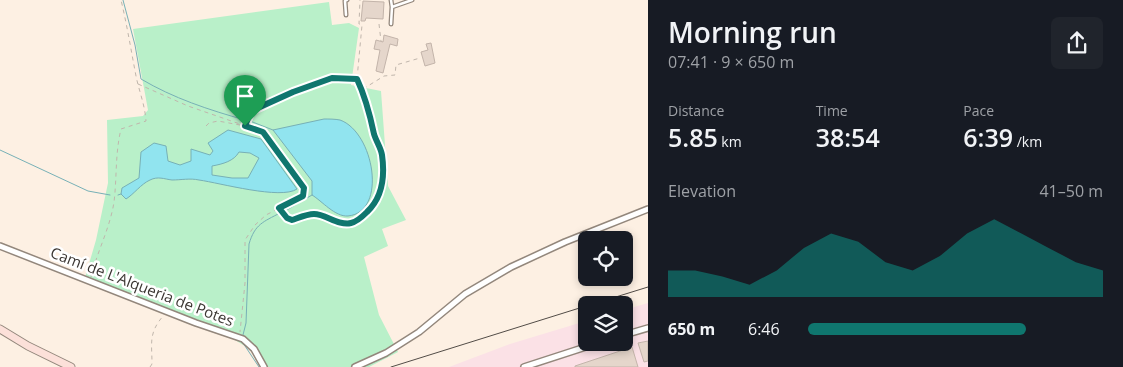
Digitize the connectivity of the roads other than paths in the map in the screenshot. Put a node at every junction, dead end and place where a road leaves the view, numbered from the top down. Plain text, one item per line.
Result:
1 (347, 0) edge
2 (392, 0) edge
3 (412, 0) edge
4 (392, 7) junction
5 (346, 15) dead end
6 (391, 24) dead end
7 (648, 209) edge
8 (0, 246) edge
9 (648, 328) edge
10 (0, 329) edge
11 (633, 332) edge
12 (578, 349) edge
13 (362, 365) edge
14 (71, 367) edge
15 (264, 367) edge
16 (354, 367) edge
17 (524, 367) edge

1 - 5 lane
2 - 4 lane
3 - 4 lane
4 - 6 lane
7 - 13 street
8 - 15 street, Camí de L'Alqueria de Potes
9 - 11 street
10 - 14 main road
12 - 17 street
13 - 16 street

